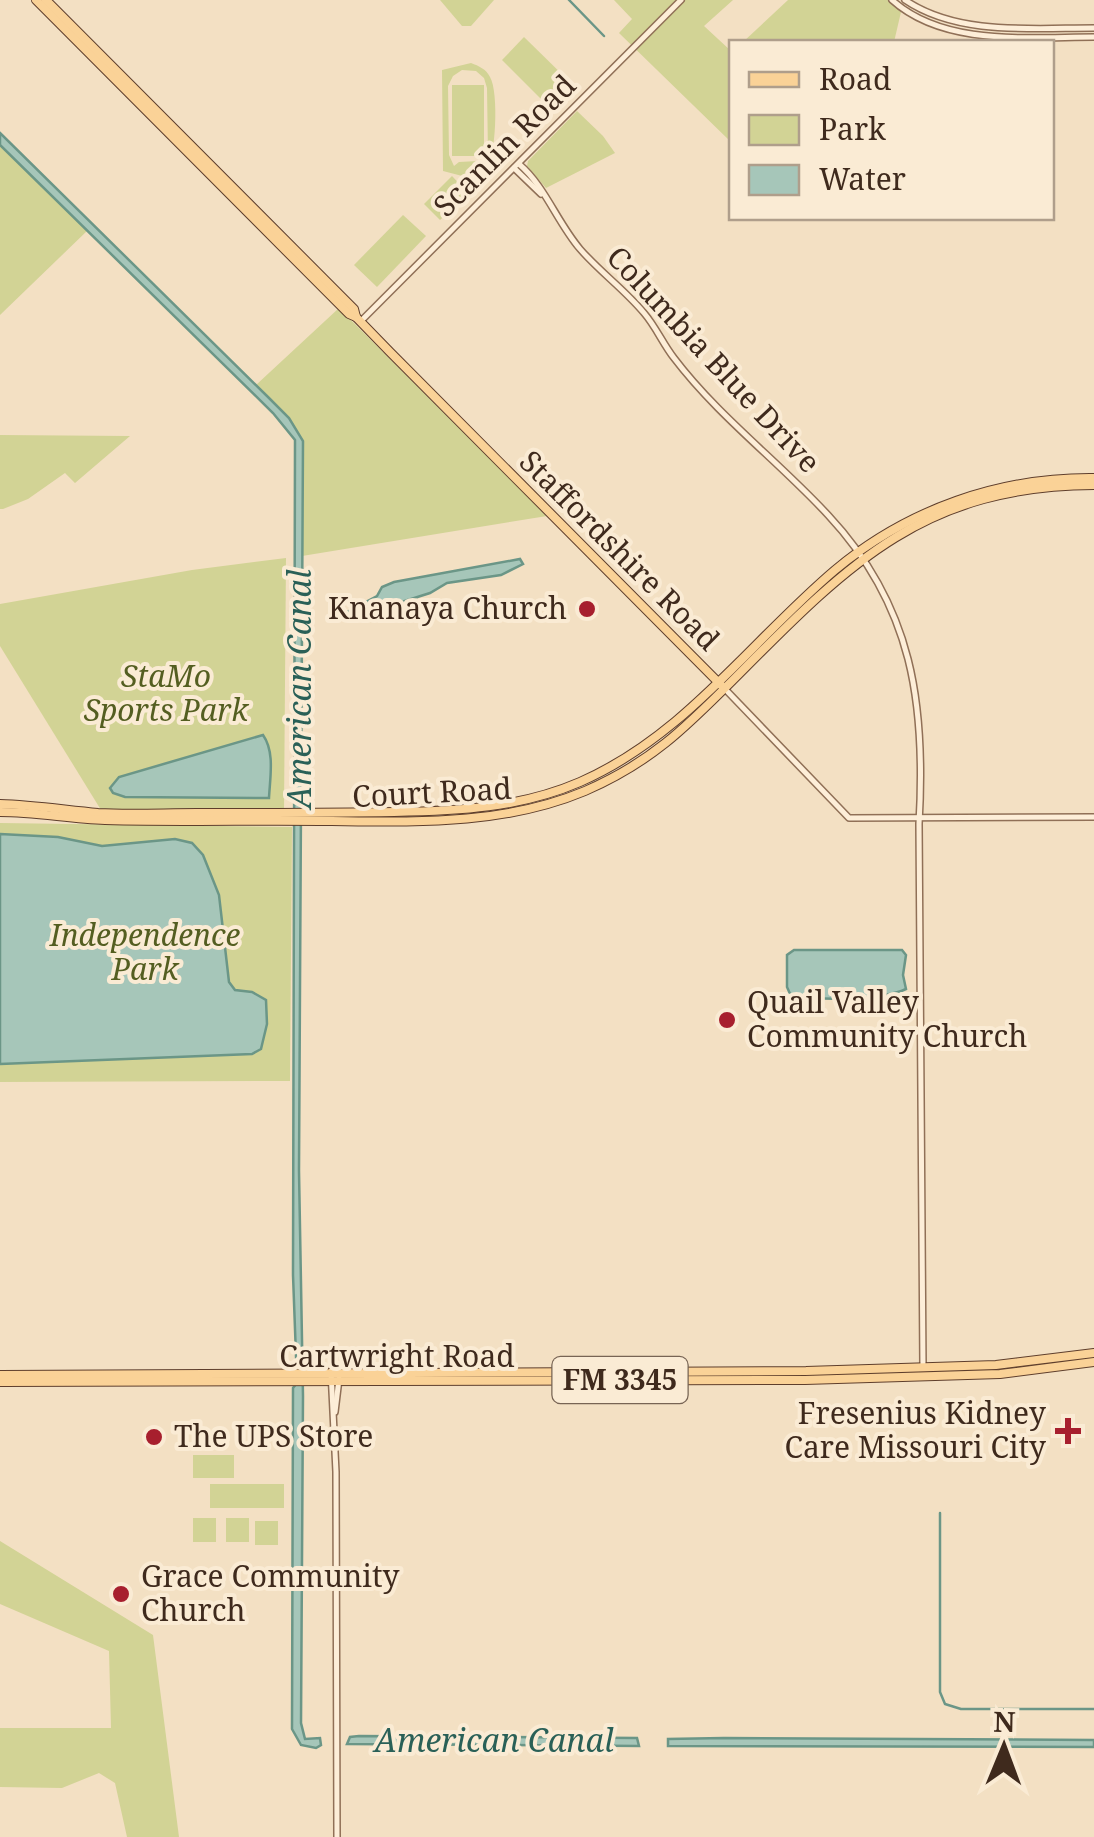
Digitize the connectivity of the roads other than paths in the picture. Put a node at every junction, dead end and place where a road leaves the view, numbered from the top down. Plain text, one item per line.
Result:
1 (36, 0) edge
2 (46, 0) edge
3 (681, 0) edge
4 (892, 0) edge
5 (906, 0) edge
6 (1094, 28) edge
7 (1094, 36) edge
8 (516, 166) junction
9 (358, 319) junction
10 (1094, 481) edge
11 (859, 555) junction
12 (722, 686) junction
13 (554, 797) junction
14 (0, 804) edge
15 (0, 812) edge
16 (82, 815) junction
17 (919, 817) junction
18 (1094, 817) edge
19 (1094, 1354) edge
20 (1094, 1362) edge
21 (1020, 1367) junction
22 (923, 1370) junction
23 (335, 1376) junction
24 (0, 1378) edge
25 (337, 1837) edge

1 - 9 main road, Staffordshire Road
2 - 9 main road, Staffordshire Road
3 - 8 street, Scanlin Road
4 - 7 street
5 - 6 street
8 - 9 street, Scanlin Road
8 - 11 street, Columbia Blue Drive
9 - 12 main road, Staffordshire Road
10 - 11 main road
11 - 12 main road
11 - 17 street, Columbia Blue Drive
12 - 13 main road, Court Road
12 - 13 main road, Court Road
12 - 17 street, Staffordshire Road
13 - 16 main road, Court Road
14 - 16 main road
15 - 16 main road
17 - 18 street
17 - 22 street, Columbia Blue Drive
19 - 21 main road, Cartwright Road / FM 3345
20 - 21 main road, Cartwright Road / FM 3345
21 - 22 main road, Cartwright Road / FM 3345
22 - 23 main road, Cartwright Road / FM 3345
23 - 24 main road, Cartwright Road / FM 3345
23 - 25 street

